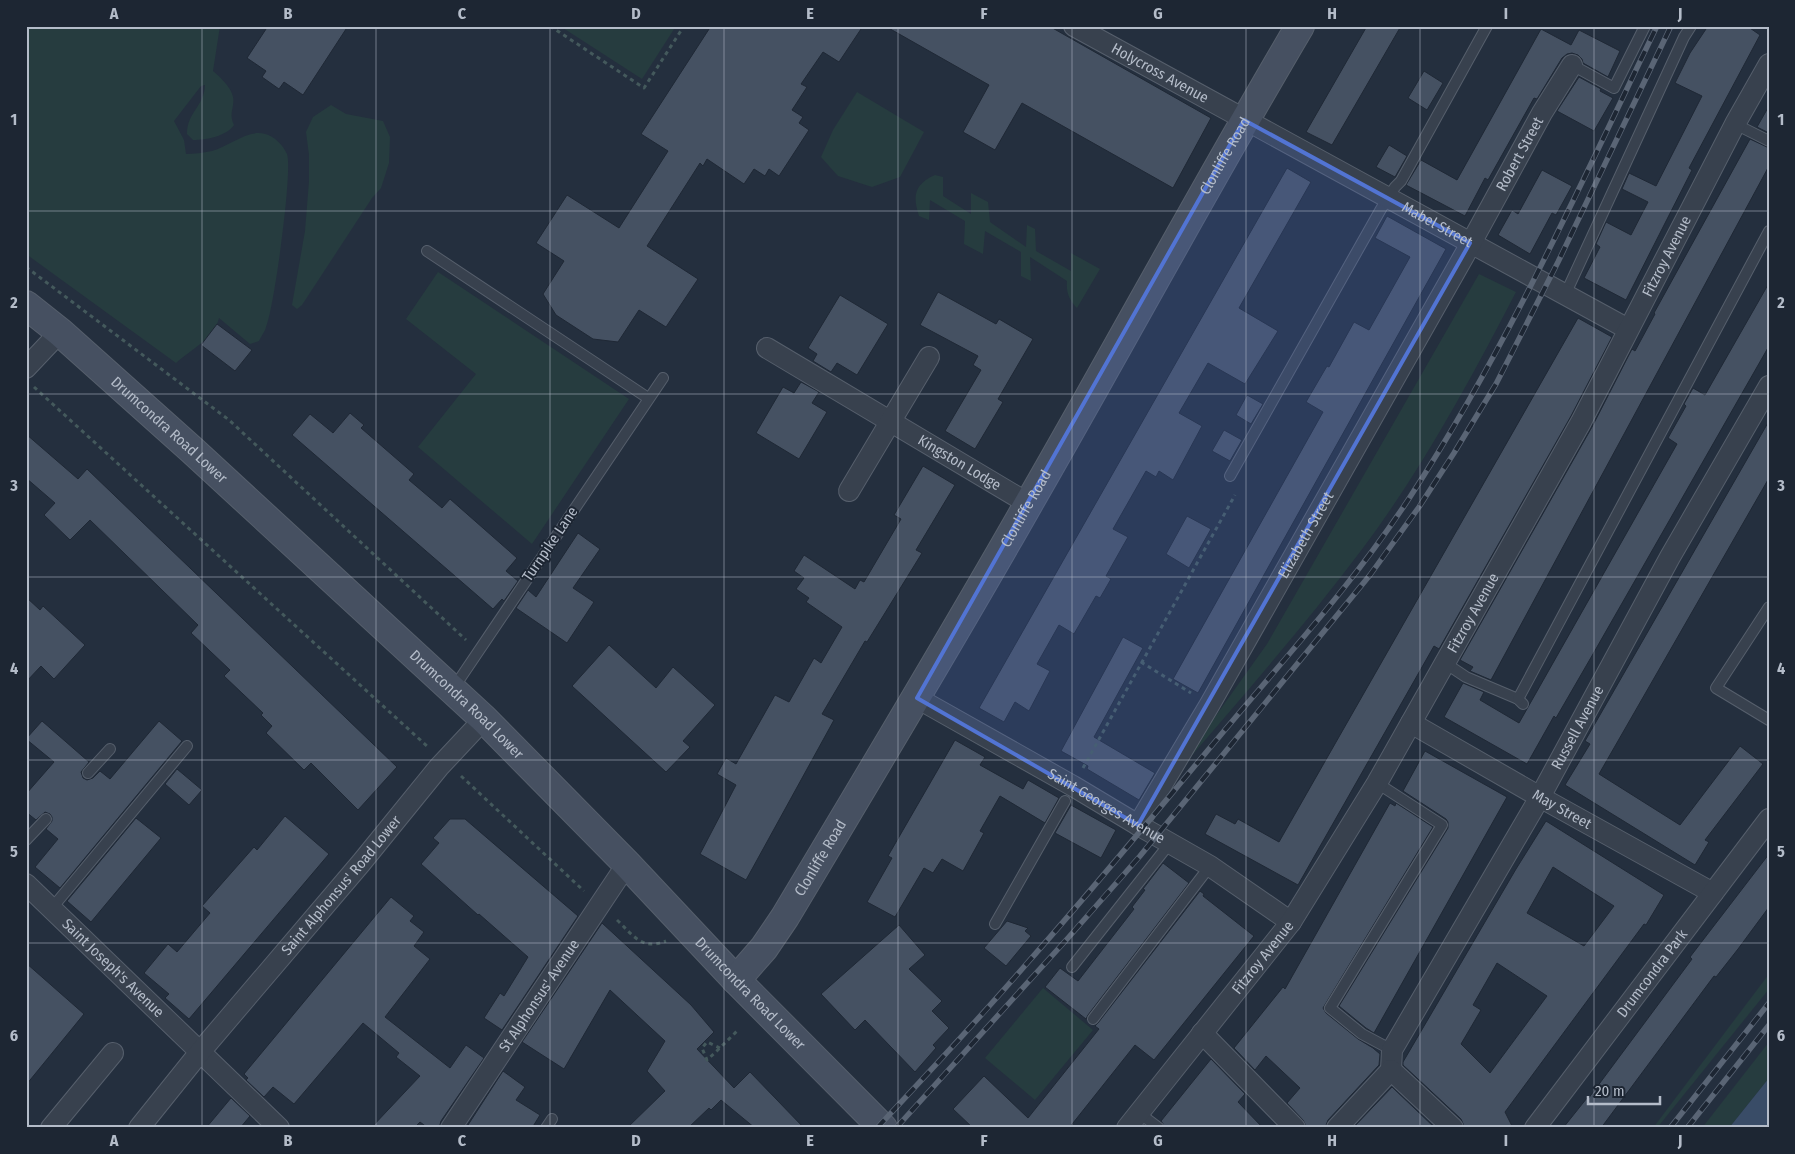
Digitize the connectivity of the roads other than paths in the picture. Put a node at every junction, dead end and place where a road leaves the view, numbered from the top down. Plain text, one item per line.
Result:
1 (1074, 26) edge
2 (1300, 26) edge
3 (1487, 26) edge
4 (1646, 26) edge
5 (1691, 26) edge
6 (1769, 64) edge
7 (1572, 65) joint
8 (1244, 120) junction
9 (1735, 124) junction
10 (1769, 141) edge
11 (1388, 199) junction
12 (1769, 231) edge
13 (1470, 243) junction
14 (427, 251) dead end
15 (1565, 295) junction
16 (26, 305) edge
17 (1628, 329) junction
18 (60, 332) junction
19 (767, 348) dead end
20 (929, 357) dead end
21 (30, 377) edge
22 (663, 378) dead end
23 (1769, 386) edge
24 (648, 398) junction
25 (890, 422) junction
26 (1230, 476) dead end
27 (849, 491) dead end
28 (1029, 504) junction
29 (1769, 607) edge
30 (1445, 663) junction
31 (453, 690) junction
32 (917, 698) junction
33 (484, 720) junction
34 (1769, 720) edge
35 (1412, 723) junction
36 (186, 746) dead end
37 (110, 749) dead end
38 (88, 773) dead end
39 (1377, 783) junction
40 (1540, 797) junction
41 (1065, 801) dead end
42 (46, 819) dead end
43 (1769, 819) edge
44 (1138, 825) junction
45 (26, 840) edge
46 (1170, 843) junction
47 (626, 864) junction
48 (1210, 866) junction
49 (26, 884) edge
50 (1713, 893) junction
51 (52, 908) junction
52 (1291, 922) junction
53 (994, 924) dead end
54 (1072, 967) dead end
55 (736, 980) junction
56 (1093, 1019) dead end
57 (1202, 1033) junction
58 (1392, 1050) junction
59 (200, 1052) junction
60 (113, 1053) dead end
61 (1391, 1070) junction
62 (1133, 1120) edge
63 (51, 1128) edge
64 (139, 1128) edge
65 (279, 1128) edge
66 (451, 1128) edge
67 (883, 1128) edge
68 (1159, 1128) edge
69 (1295, 1128) edge
70 (1337, 1128) edge
71 (1453, 1128) edge
72 (1535, 1128) edge

1 - 8 street, Holycross Avenue
2 - 8 main road, Clonliffe Road
3 - 11 lane
4 - 7 lane
5 - 15 lane
6 - 9 street, Fitzroy Avenue
7 - 13 street, Robert Street
8 - 11 street, Mabel Street
8 - 28 main road, Clonliffe Road
9 - 10 lane
9 - 17 street, Fitzroy Avenue
11 - 13 street, Mabel Street
11 - 26 lane
12 - 30 lane
13 - 15 street, Mabel Street
13 - 44 street, Elizabeth Street
14 - 24 lane
15 - 17 street, Mabel Street
16 - 18 main road, Drumcondra Road Lower
17 - 30 street, Fitzroy Avenue
18 - 21 street
18 - 31 main road, Drumcondra Road Lower
19 - 25 street, Kingston Lodge
20 - 25 street
22 - 24 lane, Turnpike Lane
23 - 40 street, Russell Avenue
24 - 31 lane, Turnpike Lane
25 - 27 street
25 - 28 street, Kingston Lodge
28 - 32 main road, Clonliffe Road
29 - 34 lane
30 - 35 street, Fitzroy Avenue
31 - 33 main road, Drumcondra Road Lower
32 - 44 street, Saint Georges Avenue
32 - 55 main road, Clonliffe Road
33 - 47 main road, Drumcondra Road Lower
33 - 59 street, Saint Alphonsus' Road Lower
35 - 39 street, Fitzroy Avenue
35 - 40 street, May Street
36 - 51 lane
37 - 38 lane
39 - 52 street, Fitzroy Avenue
39 - 58 lane
40 - 50 street, May Street
40 - 58 street, Russell Avenue
41 - 53 lane
42 - 45 lane
43 - 50 street, Drumcondra Park
44 - 46 street, Saint Georges Avenue
46 - 48 street, Saint Georges Avenue
46 - 54 lane
47 - 55 main road, Drumcondra Road Lower
47 - 66 street, St Alphonsus' Avenue
48 - 52 street, Saint Georges Avenue
48 - 56 lane
49 - 51 street, Saint Joseph's Avenue
50 - 72 street, Drumcondra Park
51 - 59 street, Saint Joseph's Avenue
52 - 57 street, Fitzroy Avenue
55 - 67 main road, Drumcondra Road Lower
57 - 62 street, Fitzroy Avenue
57 - 69 street
58 - 61 street, Russell Avenue
59 - 64 street, Saint Alphonsus' Road Lower
59 - 65 street, Saint Joseph's Avenue
60 - 63 street
61 - 70 street
61 - 71 street
62 - 68 lane

